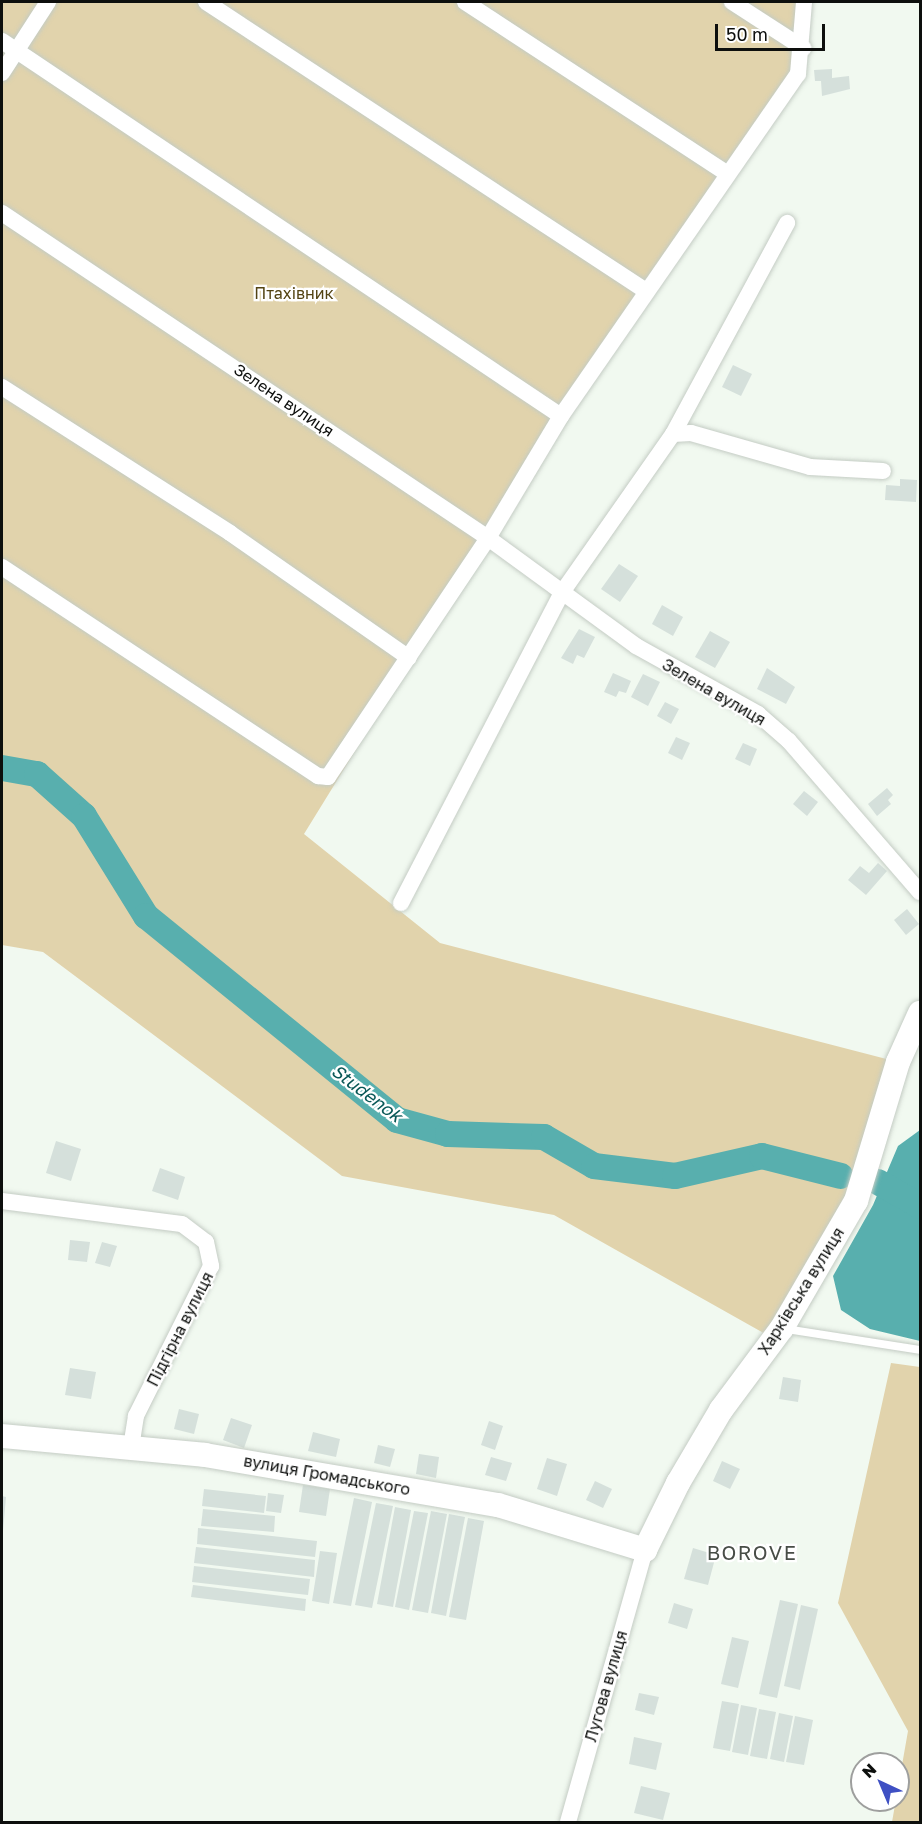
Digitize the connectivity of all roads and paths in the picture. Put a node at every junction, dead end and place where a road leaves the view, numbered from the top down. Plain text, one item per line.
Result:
1 (48, 2) edge
2 (206, 2) edge
3 (465, 2) edge
4 (732, 2) edge
5 (804, 2) edge
6 (2, 40) edge
7 (803, 48) junction
8 (16, 50) junction
9 (2, 73) edge
10 (728, 174) junction
11 (2, 213) edge
12 (787, 223) dead end
13 (646, 291) junction
14 (2, 387) edge
15 (561, 416) junction
16 (673, 434) junction
17 (883, 471) dead end
18 (488, 538) junction
19 (2, 567) edge
20 (563, 591) junction
21 (409, 658) junction
22 (921, 892) edge
23 (401, 903) dead end
24 (921, 1013) edge
25 (2, 1201) edge
26 (782, 1328) junction
27 (921, 1350) edge
28 (2, 1436) edge
29 (131, 1447) junction
30 (645, 1550) junction
31 (568, 1822) edge

1 - 8 street
2 - 13 street
3 - 10 street
4 - 7 street
5 - 7 street
6 - 8 street
7 - 10 street
8 - 9 street
8 - 15 street
10 - 13 street
11 - 18 street, Зелена вулиця
12 - 16 street
13 - 15 street
14 - 21 street
15 - 18 street
16 - 17 street
16 - 20 street
18 - 20 street, Зелена вулиця
18 - 21 street
19 - 21 street
20 - 22 street, Зелена вулиця
20 - 23 street
24 - 26 street, Харківська вулиця
25 - 29 street, Підгірна вулиця
26 - 27 lane
26 - 30 street, Харківська вулиця
28 - 29 street, вулиця Громадського
29 - 30 street, вулиця Громадського
30 - 31 street, Лугова вулиця

